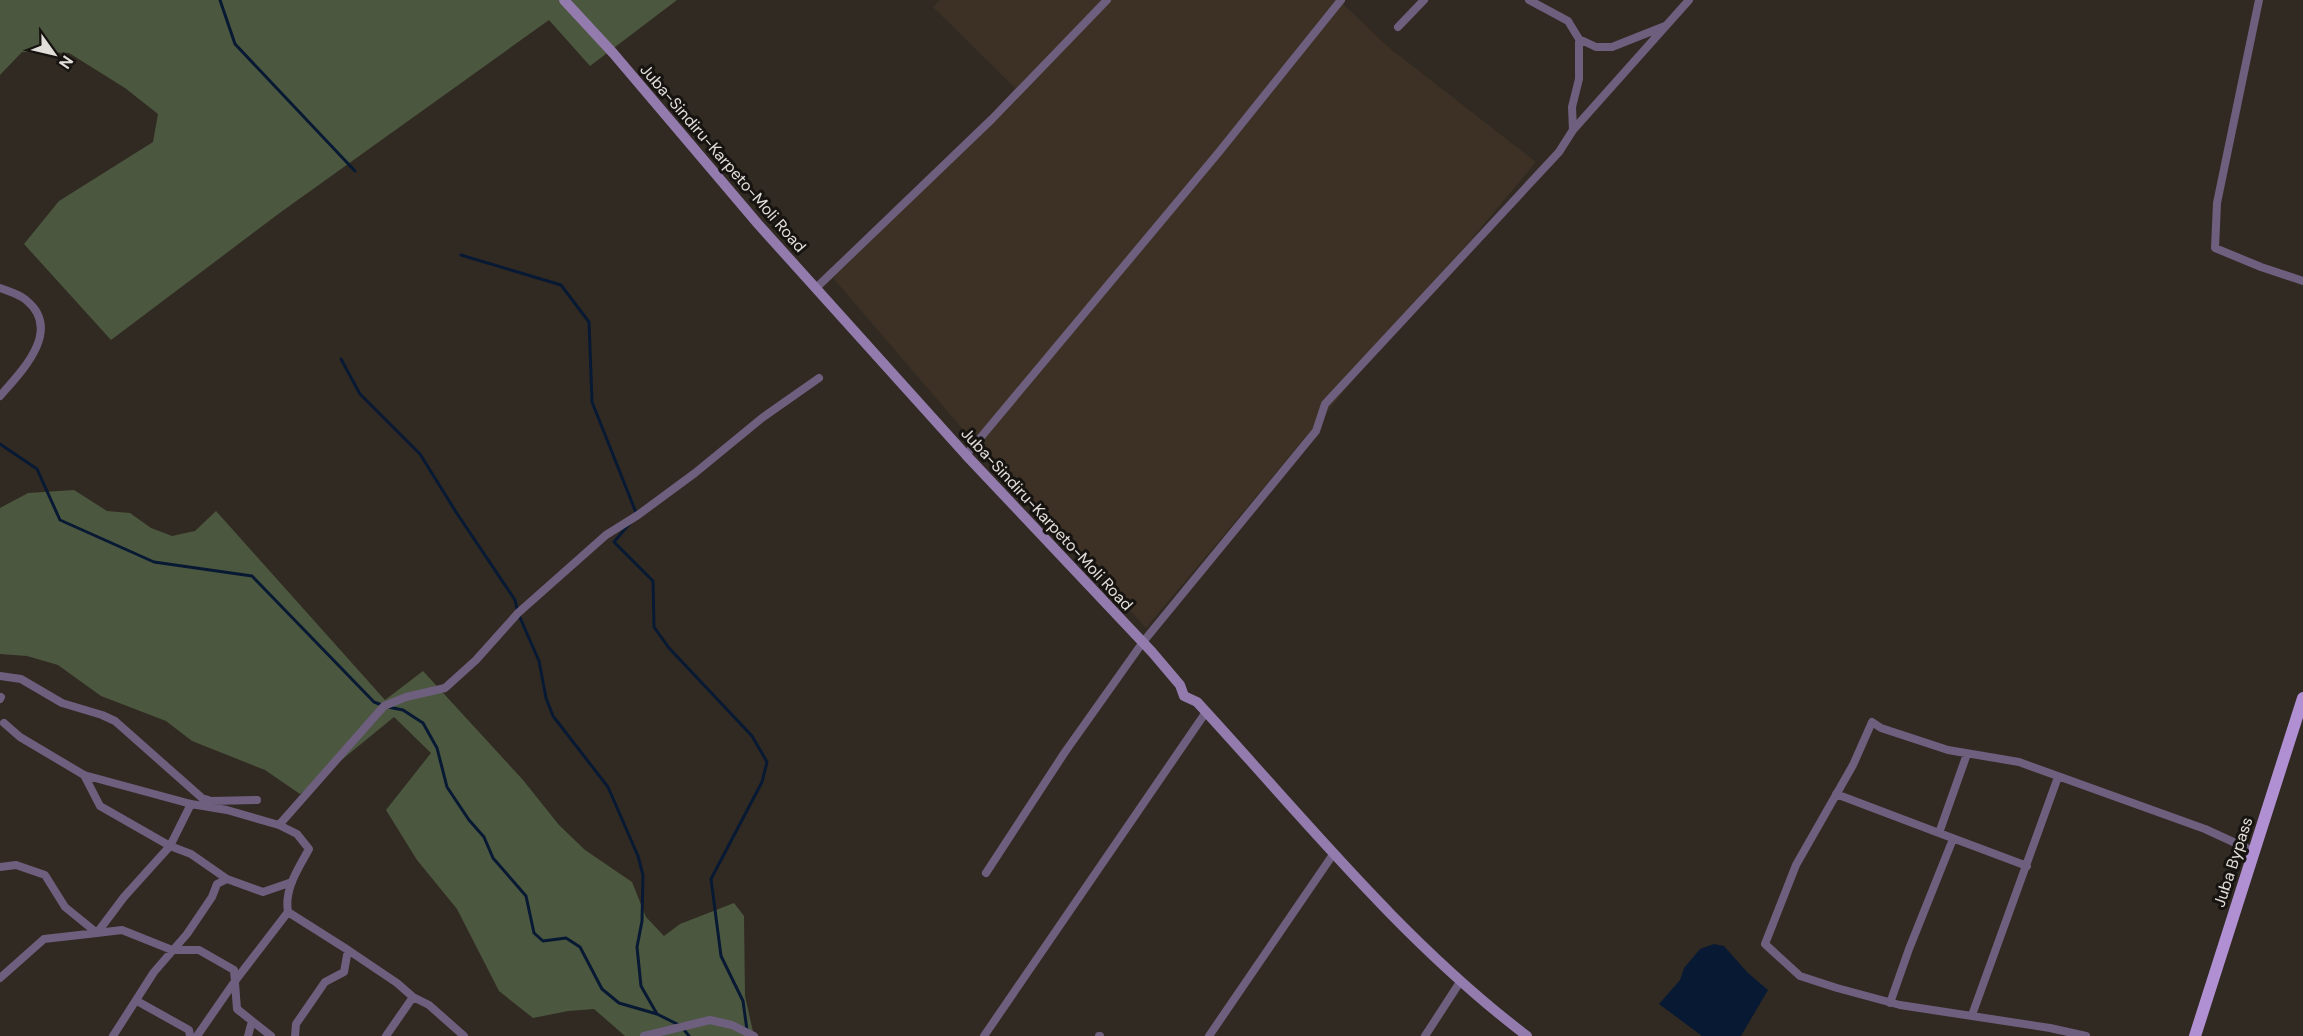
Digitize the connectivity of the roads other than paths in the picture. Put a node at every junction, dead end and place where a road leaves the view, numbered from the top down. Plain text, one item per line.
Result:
1 (564, 0) edge
2 (1107, 0) edge
3 (1341, 0) edge
4 (1424, 0) edge
5 (1529, 0) edge
6 (1689, 0) edge
7 (2259, 0) edge
8 (1666, 26) junction
9 (1398, 27) dead end
10 (1579, 39) junction
11 (1573, 130) junction
12 (2303, 281) edge
13 (0, 288) edge
14 (816, 288) junction
15 (819, 378) dead end
16 (0, 396) edge
17 (966, 455) junction
18 (1143, 642) junction
19 (0, 676) edge
20 (2303, 698) edge
21 (1206, 712) junction
22 (3, 723) dead end
23 (1967, 754) junction
24 (84, 775) junction
25 (2058, 777) junction
26 (1836, 794) junction
27 (257, 800) dead end
28 (191, 804) junction
29 (279, 825) junction
30 (1939, 833) junction
31 (1953, 839) junction
32 (170, 846) junction
33 (2253, 852) junction
34 (1334, 853) junction
35 (2027, 866) junction
36 (0, 867) edge
37 (986, 873) dead end
38 (226, 879) junction
39 (291, 882) junction
40 (288, 912) junction
41 (98, 933) junction
42 (172, 950) junction
43 (348, 950) junction
44 (0, 978) edge
45 (235, 981) junction
46 (1460, 982) junction
47 (413, 997) junction
48 (136, 1001) junction
49 (1890, 1003) junction
50 (1972, 1016) junction
51 (252, 1021) junction
52 (113, 1036) edge
53 (190, 1036) edge
54 (197, 1036) edge
55 (248, 1036) edge
56 (271, 1036) edge
57 (295, 1036) edge
58 (386, 1036) edge
59 (464, 1036) edge
60 (644, 1036) edge
61 (754, 1036) edge
62 (984, 1036) edge
63 (1209, 1036) edge
64 (1425, 1036) edge
65 (1527, 1036) edge
66 (2086, 1036) edge
67 (2195, 1036) edge

1 - 14 main road, Juba-Sindiru-Karpeto-Moli Road
2 - 14 street
3 - 17 street
4 - 9 street
5 - 10 street
6 - 8 street
7 - 12 street
8 - 10 street
8 - 11 street
10 - 11 street
11 - 18 street
13 - 16 street
14 - 17 main road, Juba-Sindiru-Karpeto-Moli Road
15 - 29 street
17 - 18 main road, Juba-Sindiru-Karpeto-Moli Road
18 - 21 main road, Juba-Sindiru-Karpeto-Moli Road
18 - 37 street
19 - 27 street
20 - 33 main road, Juba Bypass
21 - 34 main road, Juba-Sindiru-Karpeto-Moli Road
21 - 62 street
22 - 24 street
23 - 25 street
23 - 26 street
23 - 30 street
24 - 28 street
24 - 32 street
25 - 33 street
25 - 35 street
26 - 30 street
26 - 49 street
28 - 29 street
28 - 32 street
29 - 39 street
30 - 31 street
31 - 35 street
31 - 49 street
32 - 38 street
32 - 41 street
33 - 67 main road, Juba Bypass
34 - 46 main road, Juba-Sindiru-Karpeto-Moli Road
34 - 63 street
35 - 50 street
36 - 41 street
38 - 39 street
38 - 42 street
39 - 40 street
40 - 43 street
40 - 45 street
41 - 42 street
41 - 44 street
42 - 45 street
42 - 48 street
43 - 47 street
43 - 57 street
45 - 51 street
45 - 54 street
46 - 64 street
46 - 65 main road, Juba-Sindiru-Karpeto-Moli Road
47 - 58 street
47 - 59 street
48 - 52 street
48 - 53 street
49 - 50 street
50 - 66 street
51 - 55 street
51 - 56 street
60 - 61 street

